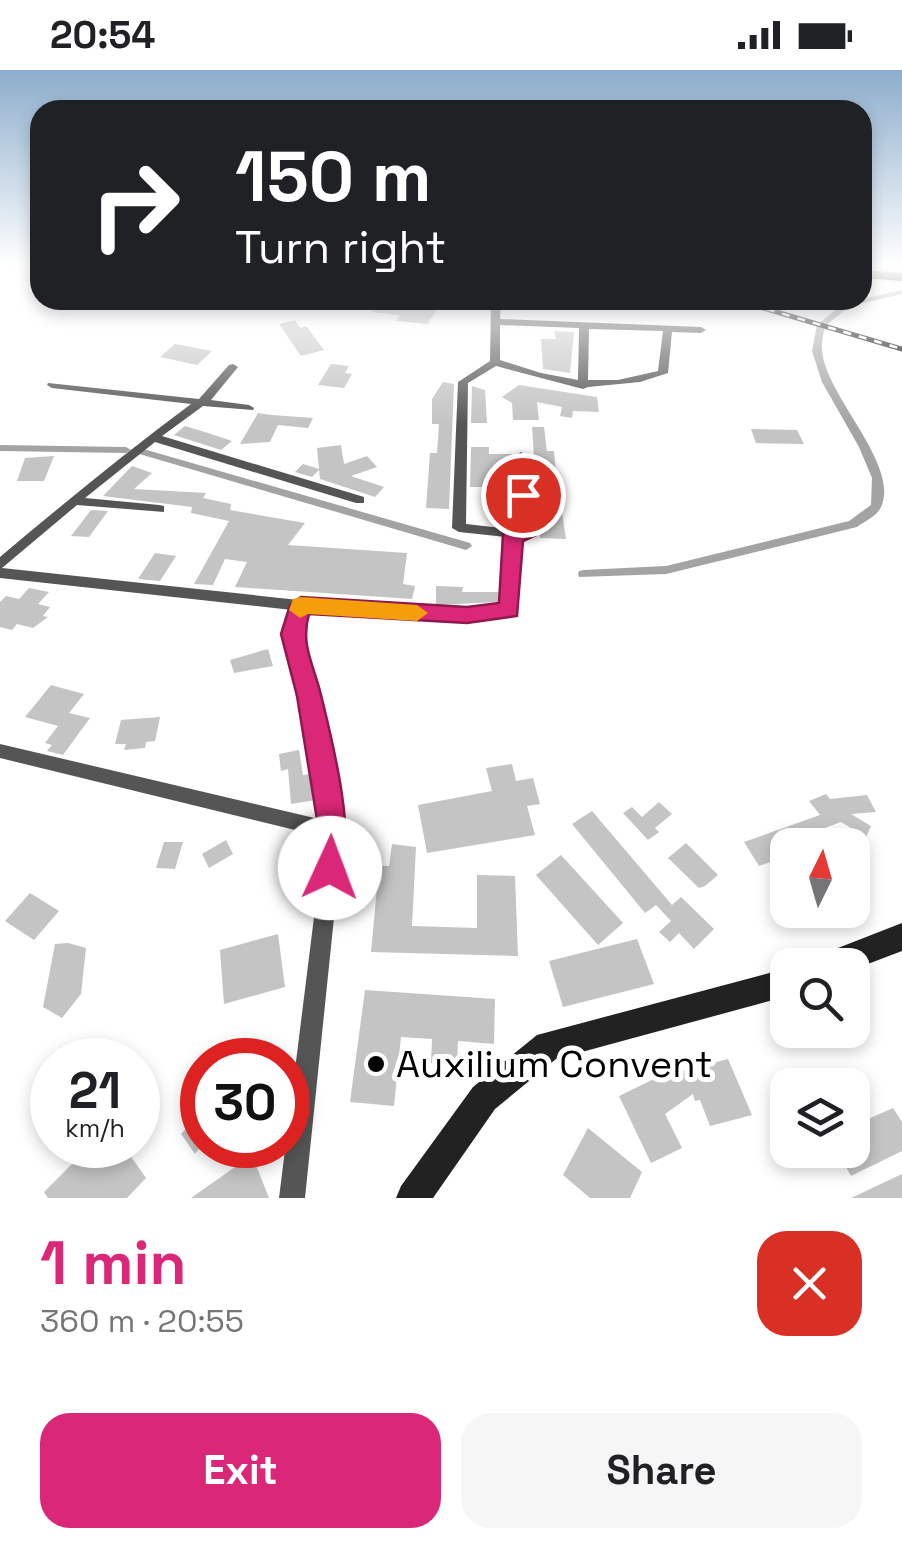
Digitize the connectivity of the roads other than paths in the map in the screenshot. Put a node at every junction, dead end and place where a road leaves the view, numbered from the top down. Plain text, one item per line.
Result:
1 (494, 322) joint
2 (584, 327) junction
3 (700, 330) dead end
4 (666, 332) junction
5 (495, 362) junction
6 (234, 367) dead end
7 (52, 385) dead end
8 (583, 386) junction
9 (199, 403) junction
10 (249, 408) dead end
11 (152, 438) junction
12 (521, 456) dead end
13 (360, 500) dead end
14 (72, 502) junction
15 (159, 510) dead end
16 (513, 534) junction
17 (0, 564) edge
18 (0, 573) edge
19 (301, 605) junction
20 (0, 752) edge
21 (334, 832) junction
22 (902, 937) edge
23 (870, 949) edge
24 (770, 987) edge
25 (292, 1198) edge
26 (413, 1198) edge

1 - 2 street
1 - 5 street
2 - 4 street
2 - 8 street
3 - 4 street
4 - 8 street
5 - 8 street
5 - 16 street
6 - 9 street
7 - 9 street
9 - 10 street
9 - 11 street
11 - 13 street
11 - 14 street
12 - 16 street
14 - 15 street
14 - 17 street
16 - 19 street
18 - 19 street
19 - 21 street
20 - 21 street
21 - 25 street
22 - 23 main road
24 - 26 main road

